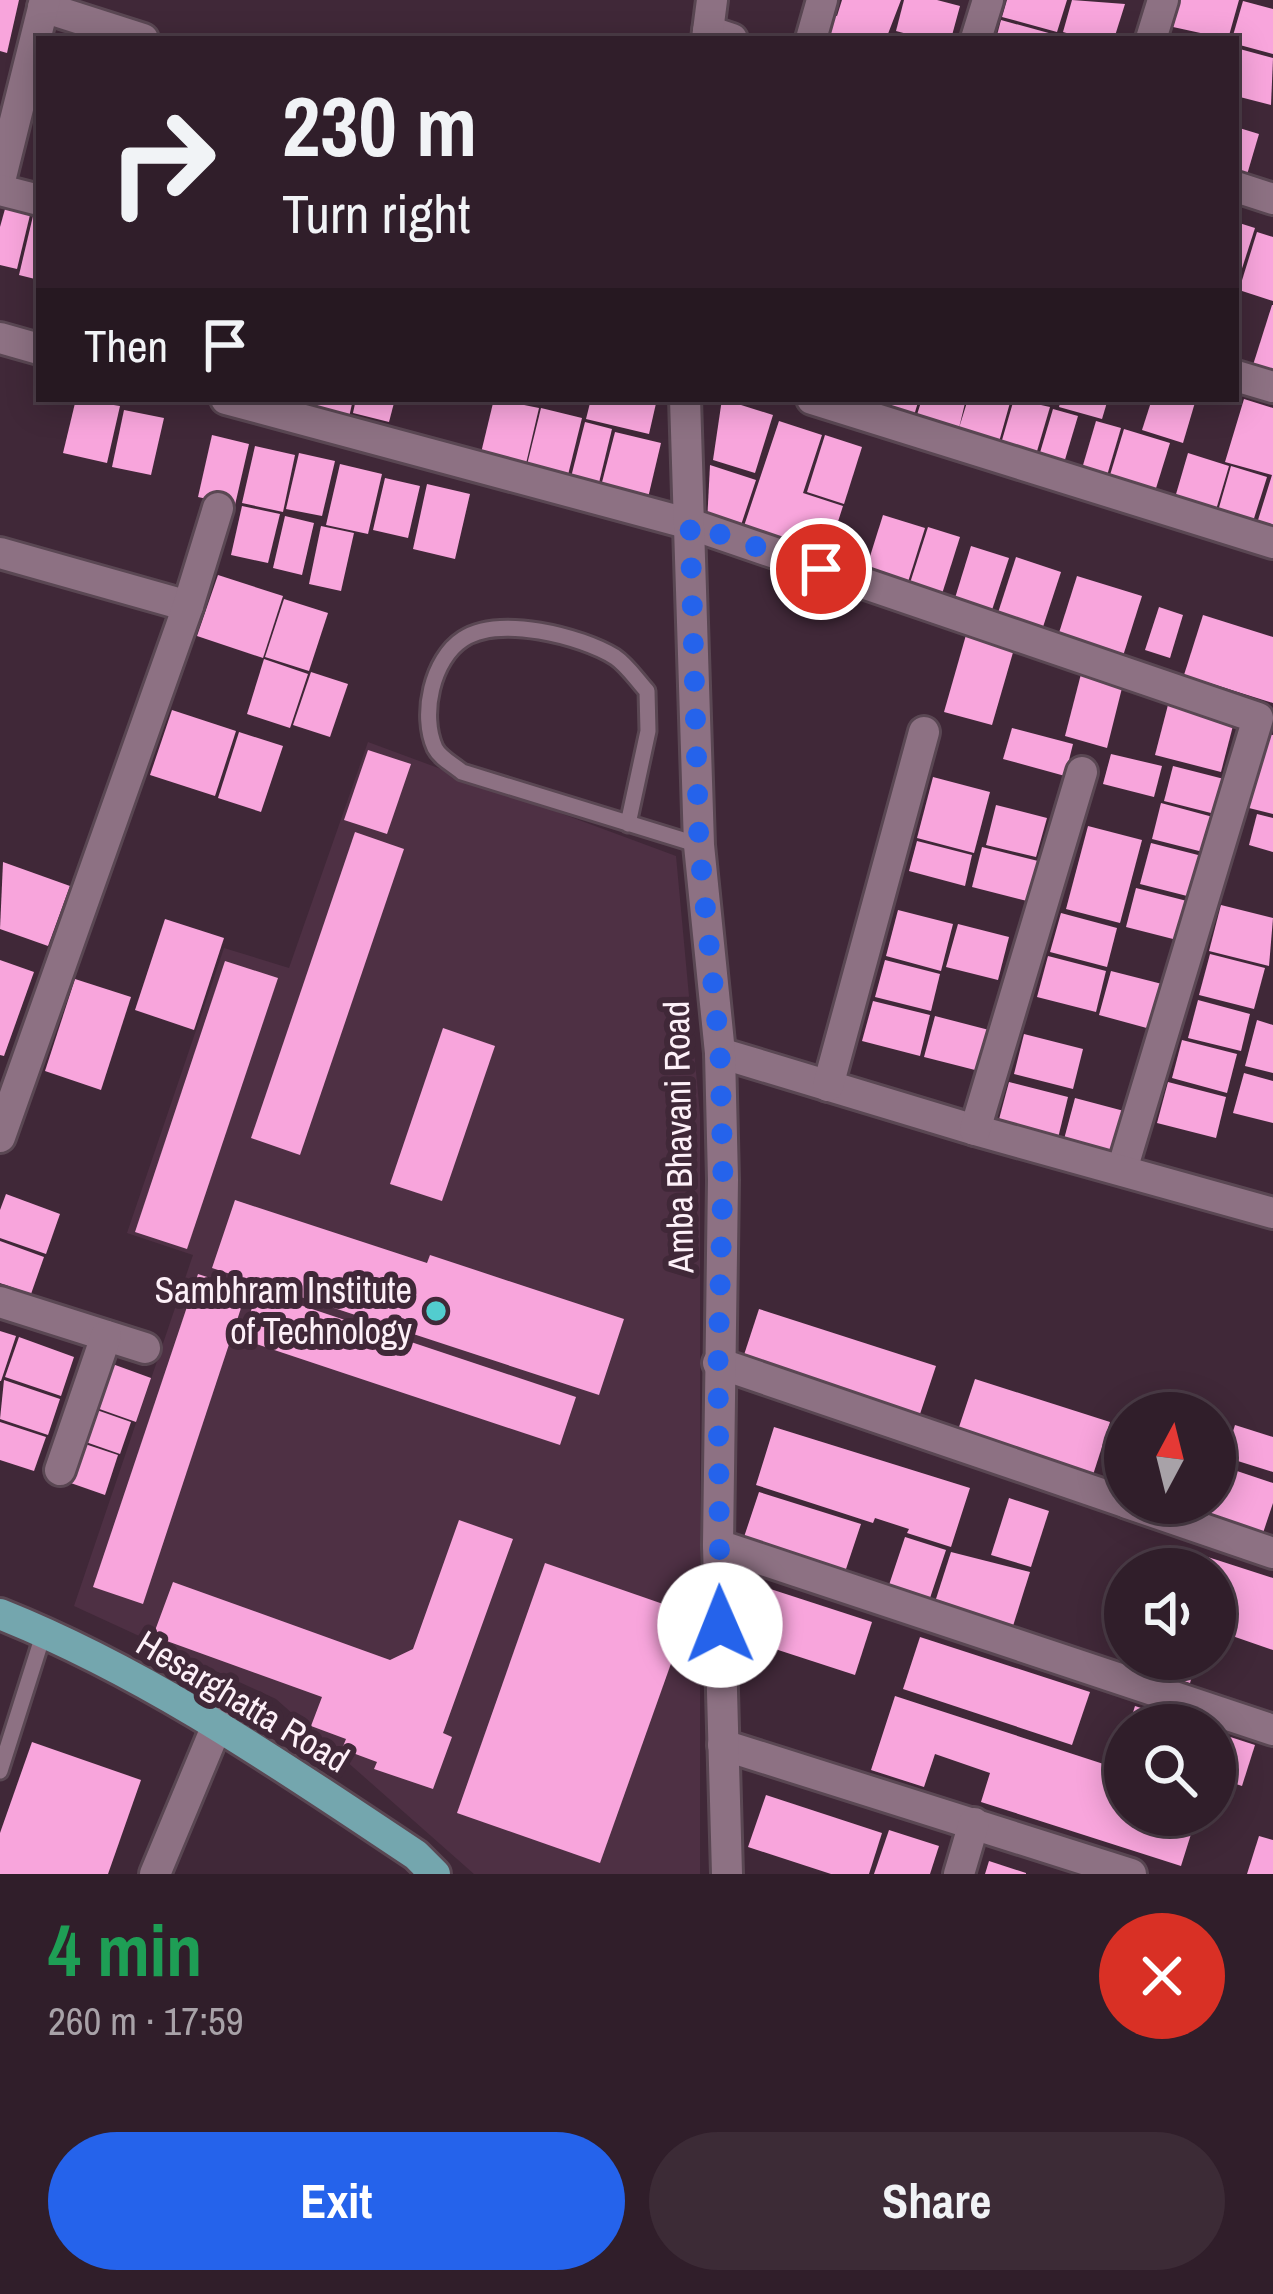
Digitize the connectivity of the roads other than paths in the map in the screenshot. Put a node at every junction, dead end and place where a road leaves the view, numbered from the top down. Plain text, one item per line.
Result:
1 (822, 0) edge
2 (988, 0) edge
3 (1163, 0) edge
4 (44, 4) edge
5 (36, 36) edge
6 (135, 36) edge
7 (812, 36) edge
8 (977, 36) edge
9 (1152, 36) edge
10 (36, 37) edge
11 (0, 185) edge
12 (1239, 188) edge
13 (36, 199) edge
14 (1273, 199) edge
15 (0, 338) edge
16 (36, 348) edge
17 (1239, 377) edge
18 (1273, 387) edge
19 (237, 402) edge
20 (685, 402) edge
21 (822, 402) edge
22 (218, 508) dead end
23 (690, 524) junction
24 (1273, 543) edge
25 (0, 553) edge
26 (188, 606) junction
27 (925, 732) dead end
28 (1082, 772) dead end
29 (628, 824) junction
30 (699, 845) junction
31 (720, 1053) junction
32 (10, 1080) edge
33 (828, 1086) junction
34 (975, 1130) junction
35 (0, 1137) edge
36 (1122, 1170) junction
37 (1273, 1211) edge
38 (0, 1302) edge
39 (106, 1336) junction
40 (145, 1348) dead end
41 (718, 1363) junction
42 (60, 1470) dead end
43 (1104, 1495) edge
44 (1188, 1524) edge
45 (718, 1545) junction
46 (1273, 1553) edge
47 (0, 1615) edge
48 (44, 1632) junction
49 (218, 1723) junction
50 (1273, 1730) edge
51 (723, 1745) junction
52 (0, 1771) edge
53 (974, 1822) junction
54 (420, 1868) edge
55 (155, 1874) edge
56 (727, 1874) edge
57 (959, 1874) edge
58 (1131, 1874) edge

1 - 7 street
2 - 8 street
3 - 9 street
4 - 5 street
4 - 6 street
10 - 11 street
11 - 13 street
12 - 14 street
15 - 16 street
17 - 18 street
19 - 23 street
20 - 23 street, Amba Bhavani Road
21 - 24 street
22 - 26 street
23 - 30 street, Amba Bhavani Road
23 - 36 street
25 - 26 street
26 - 32 street
27 - 33 street
28 - 34 street
29 - 29 lane
29 - 30 lane
30 - 31 street, Amba Bhavani Road
31 - 33 street
31 - 41 street, Amba Bhavani Road
32 - 35 street
33 - 34 street
34 - 36 street
36 - 37 street
38 - 39 street
39 - 40 street
39 - 42 street
41 - 43 street
41 - 45 street, Amba Bhavani Road
44 - 46 street
45 - 50 street
45 - 51 street, Amba Bhavani Road
47 - 48 main road, Hesarghatta Road
48 - 49 main road, Hesarghatta Road
48 - 52 lane
49 - 54 main road, Hesarghatta Road
49 - 55 street
51 - 53 street
51 - 56 street, Amba Bhavani Road
53 - 57 street
53 - 58 street

